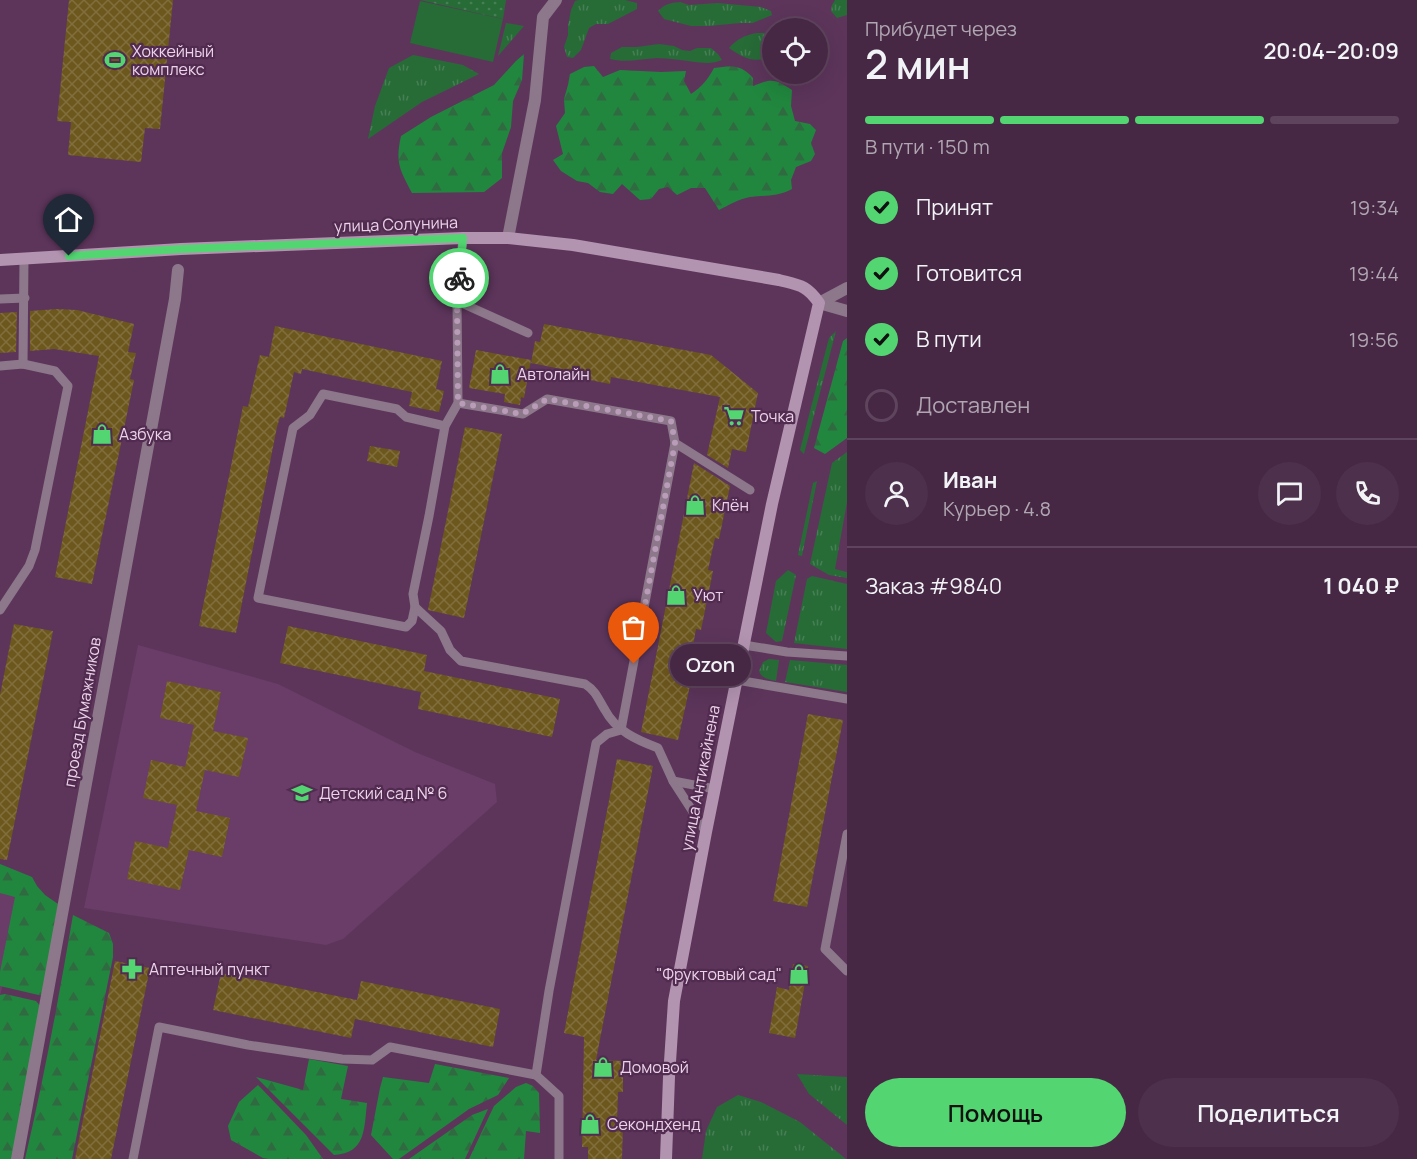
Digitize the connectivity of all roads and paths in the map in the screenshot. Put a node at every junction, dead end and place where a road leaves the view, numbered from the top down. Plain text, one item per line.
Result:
1 (556, 0) edge
2 (463, 238) junction
3 (508, 238) junction
4 (24, 259) junction
5 (0, 260) edge
6 (178, 270) dead end
7 (847, 288) edge
8 (25, 298) junction
9 (0, 299) edge
10 (457, 301) junction
11 (819, 303) junction
12 (847, 311) edge
13 (528, 333) dead end
14 (23, 364) junction
15 (0, 366) edge
16 (458, 403) junction
17 (445, 426) junction
18 (675, 443) junction
19 (750, 490) dead end
20 (415, 607) junction
21 (0, 610) edge
22 (744, 645) junction
23 (847, 656) edge
24 (737, 680) junction
25 (847, 699) edge
26 (621, 730) junction
27 (673, 781) junction
28 (715, 789) junction
29 (706, 832) junction
30 (847, 834) edge
31 (847, 971) edge
32 (536, 1075) junction
33 (17, 1159) edge
34 (133, 1159) edge
35 (559, 1159) edge
36 (666, 1159) edge

1 - 3 street
2 - 3 street, улица Солунина
2 - 4 street, улица Солунина
2 - 10 lane
3 - 11 street, улица Солунина
4 - 5 street, улица Солунина
4 - 8 lane
6 - 33 street, проезд Бумажников
7 - 11 street
8 - 9 lane
8 - 14 lane
10 - 13 lane
10 - 16 lane
11 - 12 street
11 - 22 street, улица Антикайнена
14 - 15 lane
14 - 21 lane
16 - 17 lane
16 - 18 lane
17 - 20 lane
17 - 20 lane
18 - 19 lane
18 - 26 lane
20 - 26 lane
22 - 23 lane
22 - 24 street, улица Антикайнена
24 - 25 lane
24 - 28 street, улица Антикайнена
26 - 27 lane
26 - 32 lane
27 - 28 lane
27 - 29 lane
28 - 29 street, улица Антикайнена
29 - 36 street, улица Антикайнена
30 - 31 lane
32 - 34 lane
32 - 35 lane

